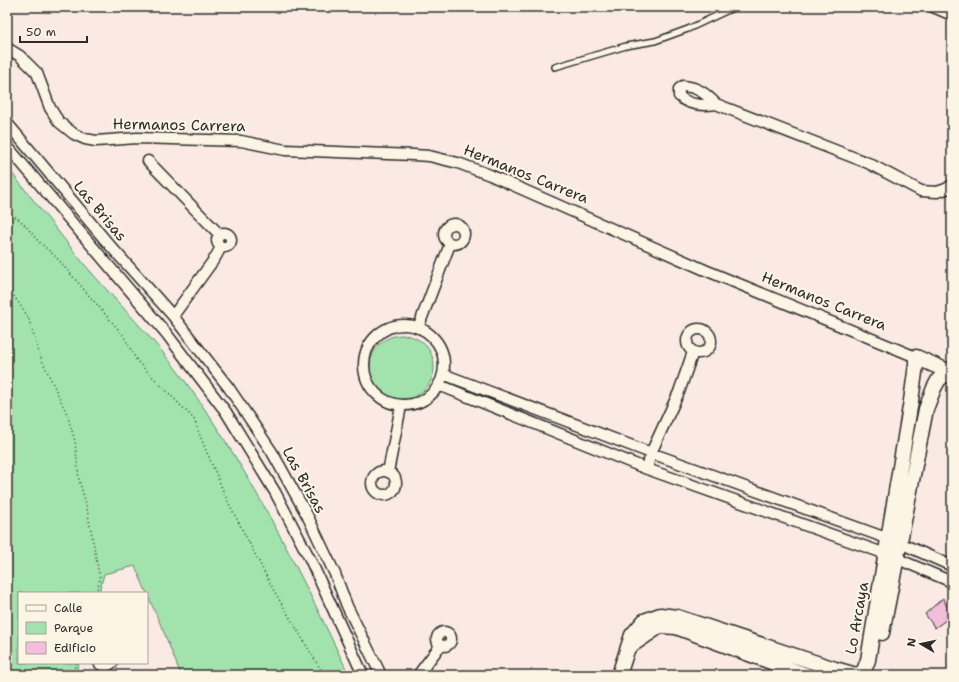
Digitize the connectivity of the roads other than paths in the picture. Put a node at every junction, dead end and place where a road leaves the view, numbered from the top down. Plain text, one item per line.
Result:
1 (735, 7) edge
2 (933, 7) edge
3 (952, 15) edge
4 (7, 48) edge
5 (555, 67) dead end
6 (716, 104) dead end
7 (7, 123) edge
8 (7, 146) edge
9 (148, 161) dead end
10 (952, 185) edge
11 (450, 244) dead end
12 (173, 316) junction
13 (156, 321) junction
14 (418, 328) junction
15 (166, 332) junction
16 (693, 352) dead end
17 (916, 357) junction
18 (951, 373) edge
19 (443, 374) junction
20 (439, 385) junction
21 (401, 406) junction
22 (903, 448) junction
23 (651, 453) junction
24 (917, 453) junction
25 (647, 469) junction
26 (388, 472) dead end
27 (894, 542) junction
28 (891, 557) junction
29 (952, 566) edge
30 (952, 582) edge
31 (440, 646) dead end
32 (627, 649) junction
33 (866, 674) edge
34 (363, 675) edge
35 (381, 675) edge
36 (418, 675) edge
37 (619, 675) edge
38 (806, 675) edge

1 - 5 lane
2 - 3 street
4 - 17 street, Hermanos Carrera
6 - 10 street
7 - 12 street, Las Brisas
8 - 13 street, Las Brisas
9 - 12 street
11 - 14 street
12 - 13 street
12 - 15 street
12 - 35 street, Las Brisas
13 - 15 street, Las Brisas
14 - 19 street
14 - 21 street
15 - 34 street, Las Brisas
16 - 23 street
17 - 18 street, Hermanos Carrera
17 - 22 street, Lo Arcaya
18 - 24 street, Lo Arcaya
19 - 20 street
19 - 23 street
20 - 21 street
20 - 25 street
21 - 26 street
22 - 24 street
22 - 27 street, Lo Arcaya
23 - 25 street
23 - 27 street
24 - 27 street, Lo Arcaya
25 - 28 street
27 - 28 street, Lo Arcaya
27 - 29 street
28 - 30 street
28 - 33 street, Lo Arcaya
31 - 36 street
32 - 33 street, Lo Arcaya
32 - 37 street, Lo Arcaya
32 - 38 street

